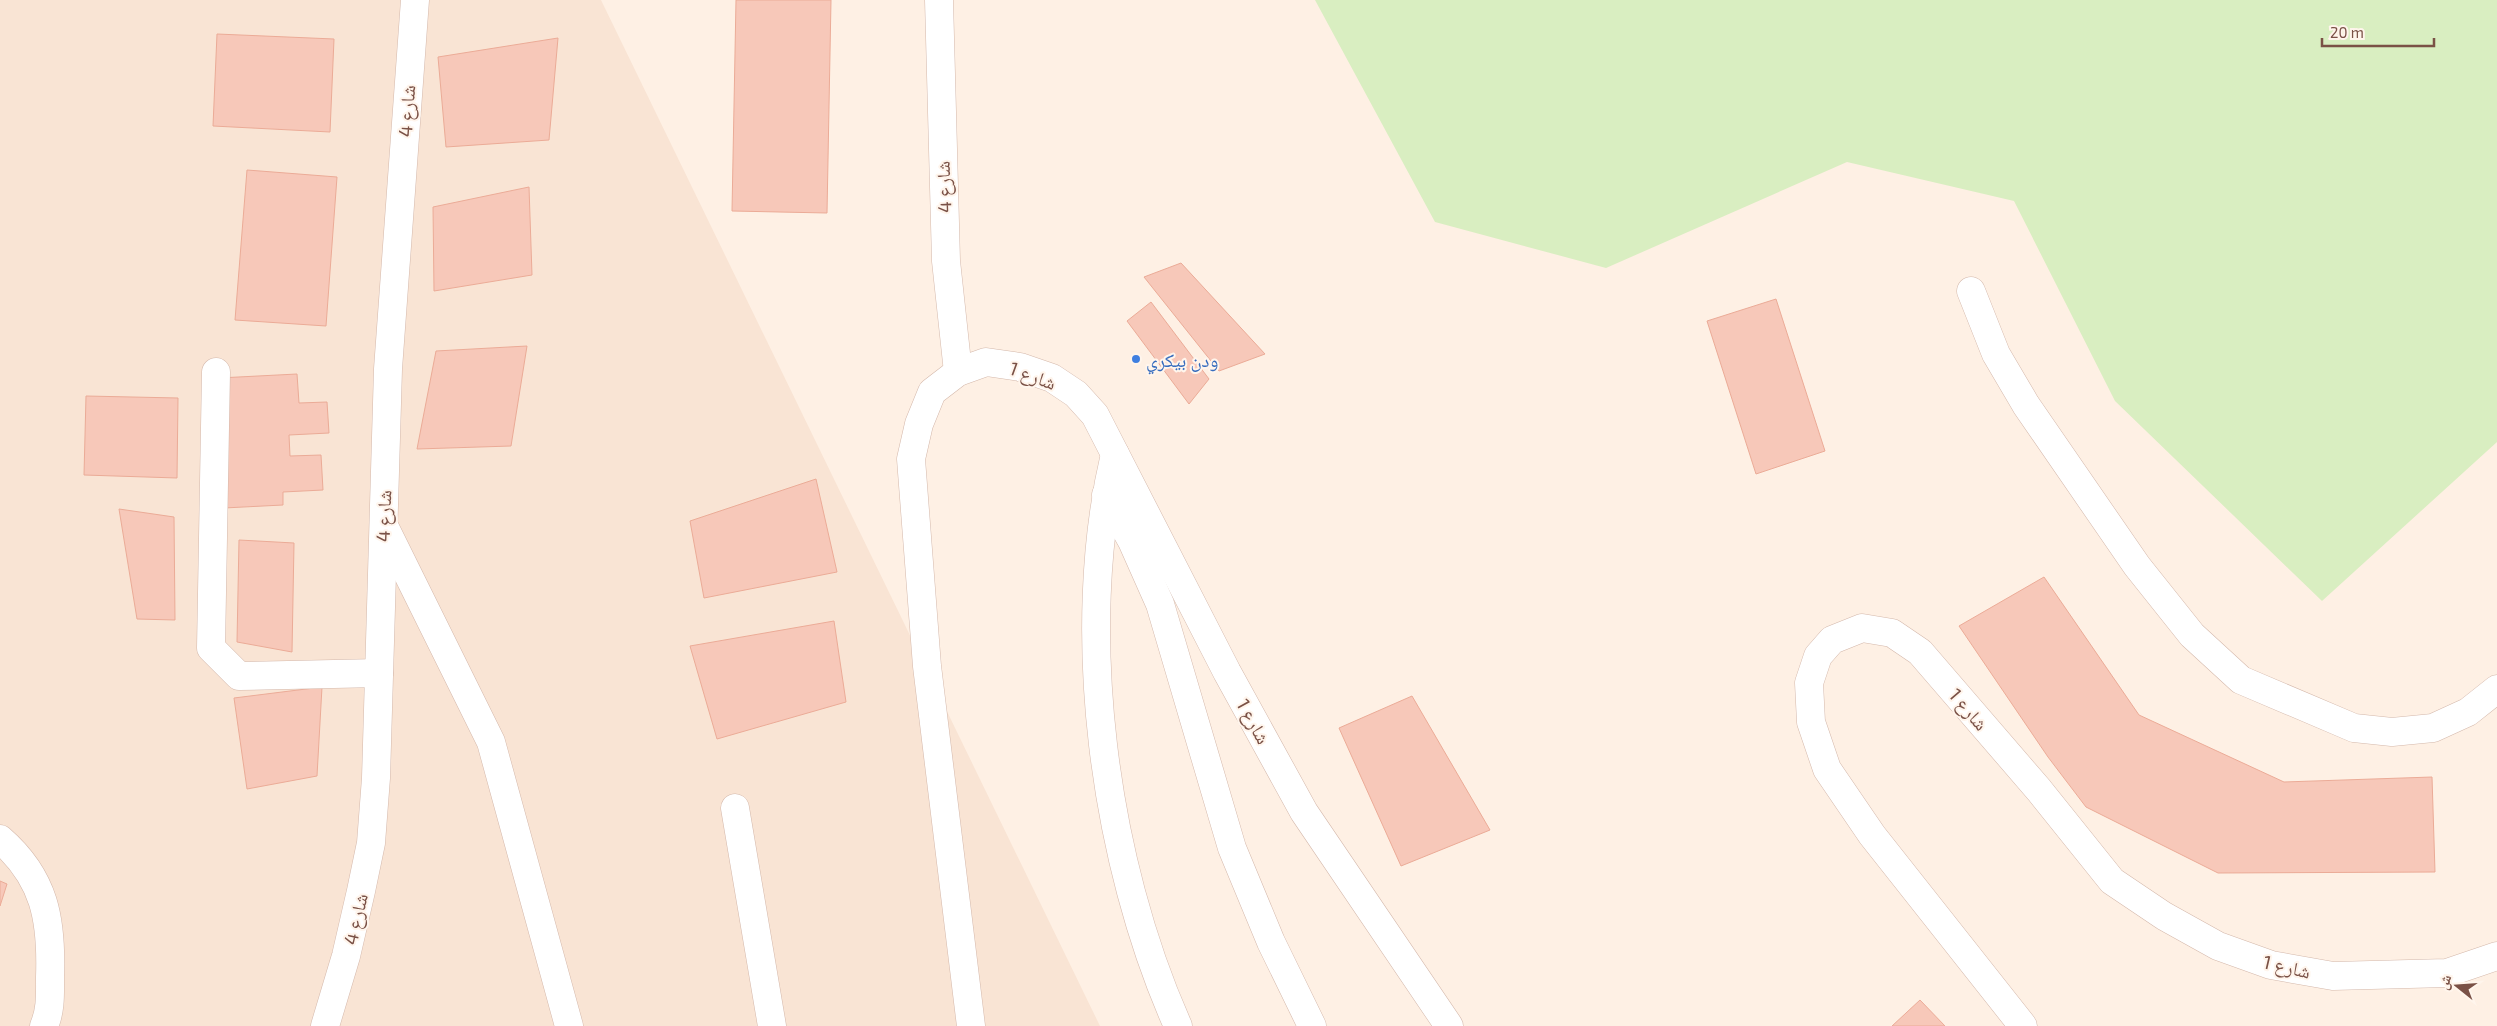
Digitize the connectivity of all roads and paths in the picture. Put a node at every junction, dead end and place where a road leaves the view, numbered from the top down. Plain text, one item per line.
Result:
1 (414, 0) edge
2 (939, 0) edge
3 (1971, 291) dead end
4 (216, 372) dead end
5 (958, 372) junction
6 (1115, 454) junction
7 (1106, 495) junction
8 (383, 524) junction
9 (379, 673) junction
10 (2497, 689) edge
11 (735, 808) dead end
12 (0, 839) edge
13 (2497, 956) edge
14 (44, 1026) edge
15 (325, 1026) edge
16 (569, 1026) edge
17 (772, 1026) edge
18 (971, 1026) edge
19 (1178, 1026) edge
20 (1312, 1026) edge
21 (1449, 1026) edge
22 (2023, 1026) edge

1 - 8 street, شارع 4
2 - 5 street, شارع 4
3 - 10 street
4 - 9 street
5 - 6 street, شارع 1
5 - 18 street, شارع 1
6 - 7 street
6 - 21 street, شارع 1
7 - 19 street
7 - 20 street
8 - 9 street, شارع 4
8 - 16 street
9 - 15 street, شارع 4
11 - 17 street
12 - 14 street
13 - 22 street, شارع 1

